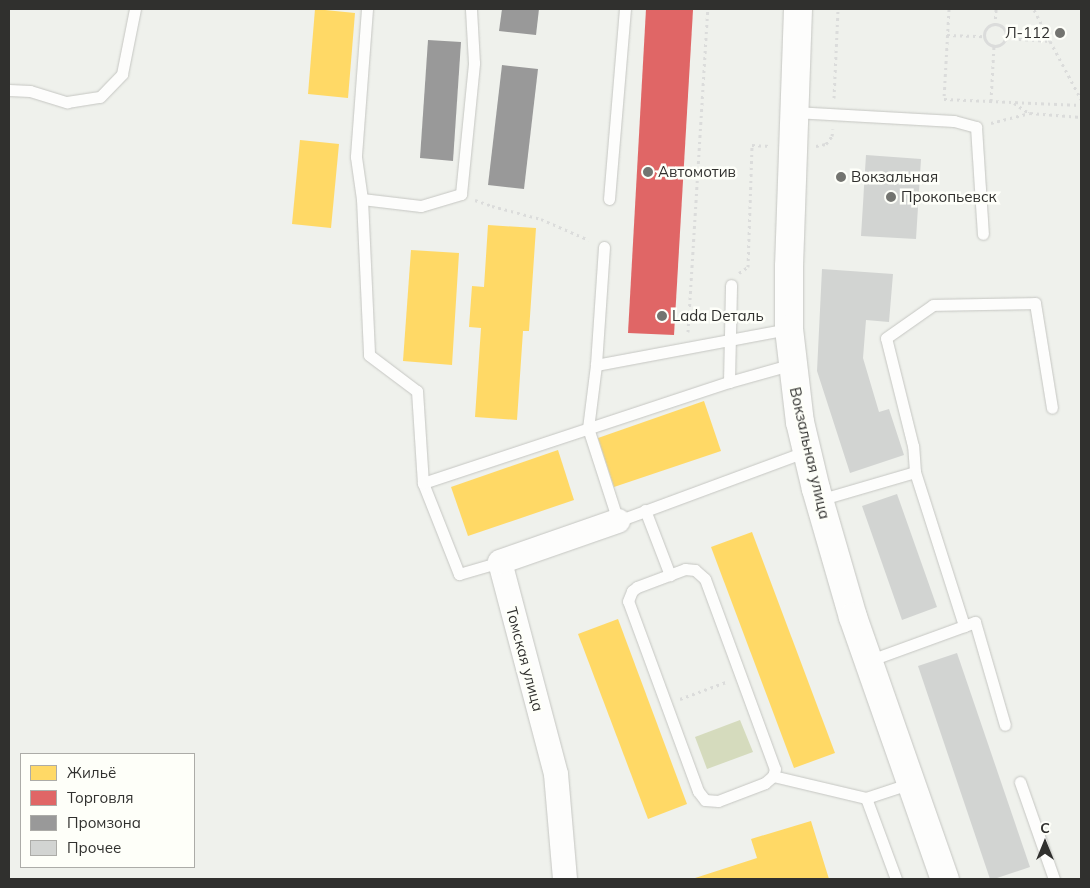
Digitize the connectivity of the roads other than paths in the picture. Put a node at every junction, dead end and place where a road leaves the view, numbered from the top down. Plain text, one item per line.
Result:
1 (135, 9) edge
2 (367, 9) edge
3 (471, 9) edge
4 (625, 9) edge
5 (798, 9) edge
6 (9, 90) edge
7 (794, 112) junction
8 (362, 199) junction
9 (609, 199) dead end
10 (983, 234) dead end
11 (604, 247) road end
12 (731, 285) dead end
13 (789, 329) junction
14 (729, 340) junction
15 (793, 364) junction
16 (596, 365) junction
17 (729, 382) junction
18 (1052, 408) dead end
19 (588, 428) junction
20 (808, 451) junction
21 (915, 472) junction
22 (422, 483) junction
23 (819, 500) junction
24 (645, 510) junction
25 (618, 521) junction
26 (500, 562) junction
27 (670, 575) junction
28 (964, 626) junction
29 (868, 660) junction
30 (1005, 725) dead end
31 (773, 776) junction
32 (1020, 782) dead end
33 (912, 783) junction
34 (866, 798) junction
35 (565, 879) edge
36 (896, 879) edge
37 (945, 879) edge
38 (1054, 879) edge

1 - 6 lane
2 - 8 lane
3 - 8 lane
4 - 9 lane
5 - 7 main road, Вокзальная улица
7 - 10 lane
7 - 13 main road, Вокзальная улица
8 - 22 lane
11 - 16 lane
12 - 14 lane
13 - 14 lane
13 - 15 main road, Вокзальная улица
14 - 16 lane
14 - 17 lane
15 - 17 lane
15 - 20 main road, Вокзальная улица
16 - 19 lane
17 - 19 lane
18 - 21 lane
19 - 22 lane
19 - 25 lane
20 - 23 main road, Вокзальная улица
20 - 24 lane
21 - 23 lane
21 - 28 lane
22 - 26 lane
23 - 29 main road, Вокзальная улица
24 - 25 lane
24 - 27 lane
25 - 26 street
26 - 35 street, Томская улица
27 - 31 lane
27 - 31 lane
28 - 29 lane
28 - 30 lane
29 - 33 main road, Вокзальная улица
31 - 34 lane
32 - 38 lane
33 - 34 lane
33 - 37 main road, Вокзальная улица
34 - 36 lane

